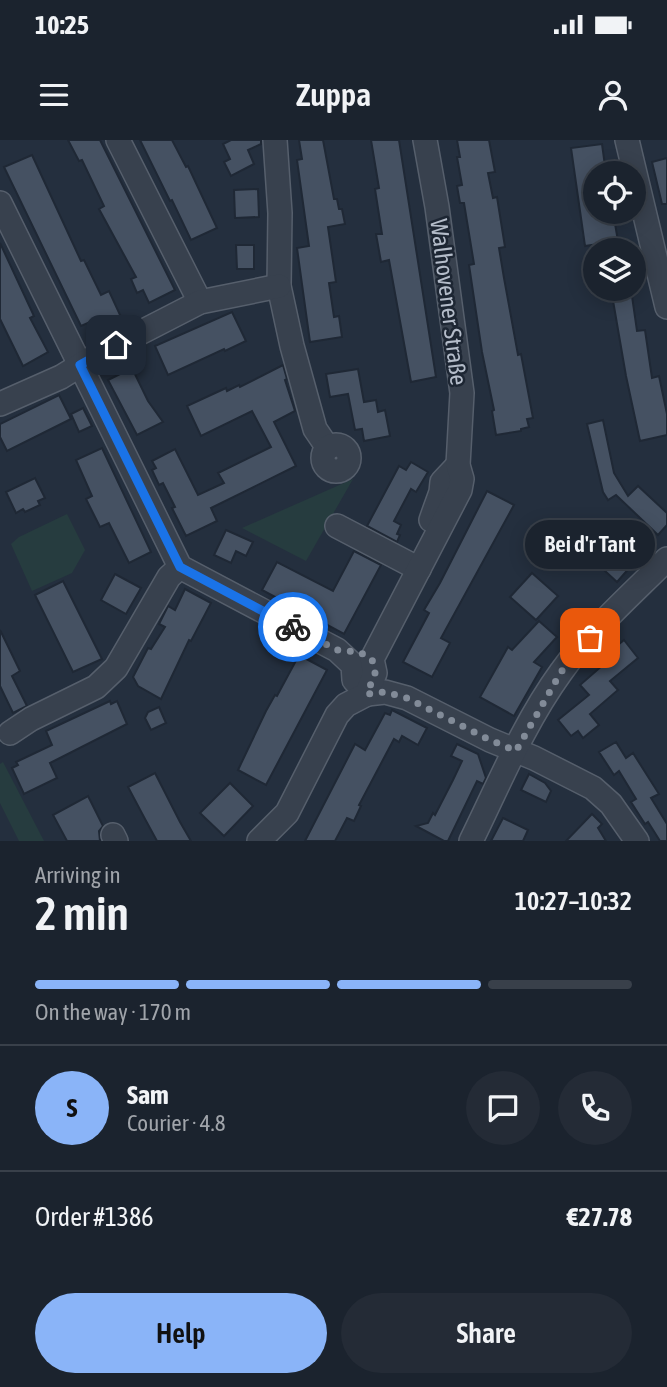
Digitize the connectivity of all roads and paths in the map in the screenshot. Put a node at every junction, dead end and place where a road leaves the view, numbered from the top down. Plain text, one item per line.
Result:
1 (118, 140) edge
2 (275, 140) edge
3 (425, 140) edge
4 (627, 140) edge
5 (0, 204) edge
6 (279, 286) junction
7 (200, 302) junction
8 (667, 307) edge
9 (80, 365) junction
10 (0, 404) edge
11 (328, 448) dead end
12 (337, 526) dead end
13 (667, 559) edge
14 (413, 566) junction
15 (180, 567) junction
16 (355, 656) junction
17 (367, 694) junction
18 (10, 733) dead end
19 (516, 751) junction
20 (259, 841) edge
21 (471, 841) edge
22 (637, 841) edge

1 - 7 street
2 - 6 street
3 - 14 street, Walhovener Straße
4 - 8 street
5 - 9 street
6 - 7 street
6 - 11 street
7 - 9 street
9 - 10 street
9 - 15 street
12 - 14 street
13 - 19 street
14 - 16 street, Walhovener Straße
15 - 16 street
15 - 18 street
16 - 17 street
17 - 19 street
17 - 20 street
19 - 21 street
19 - 22 street

